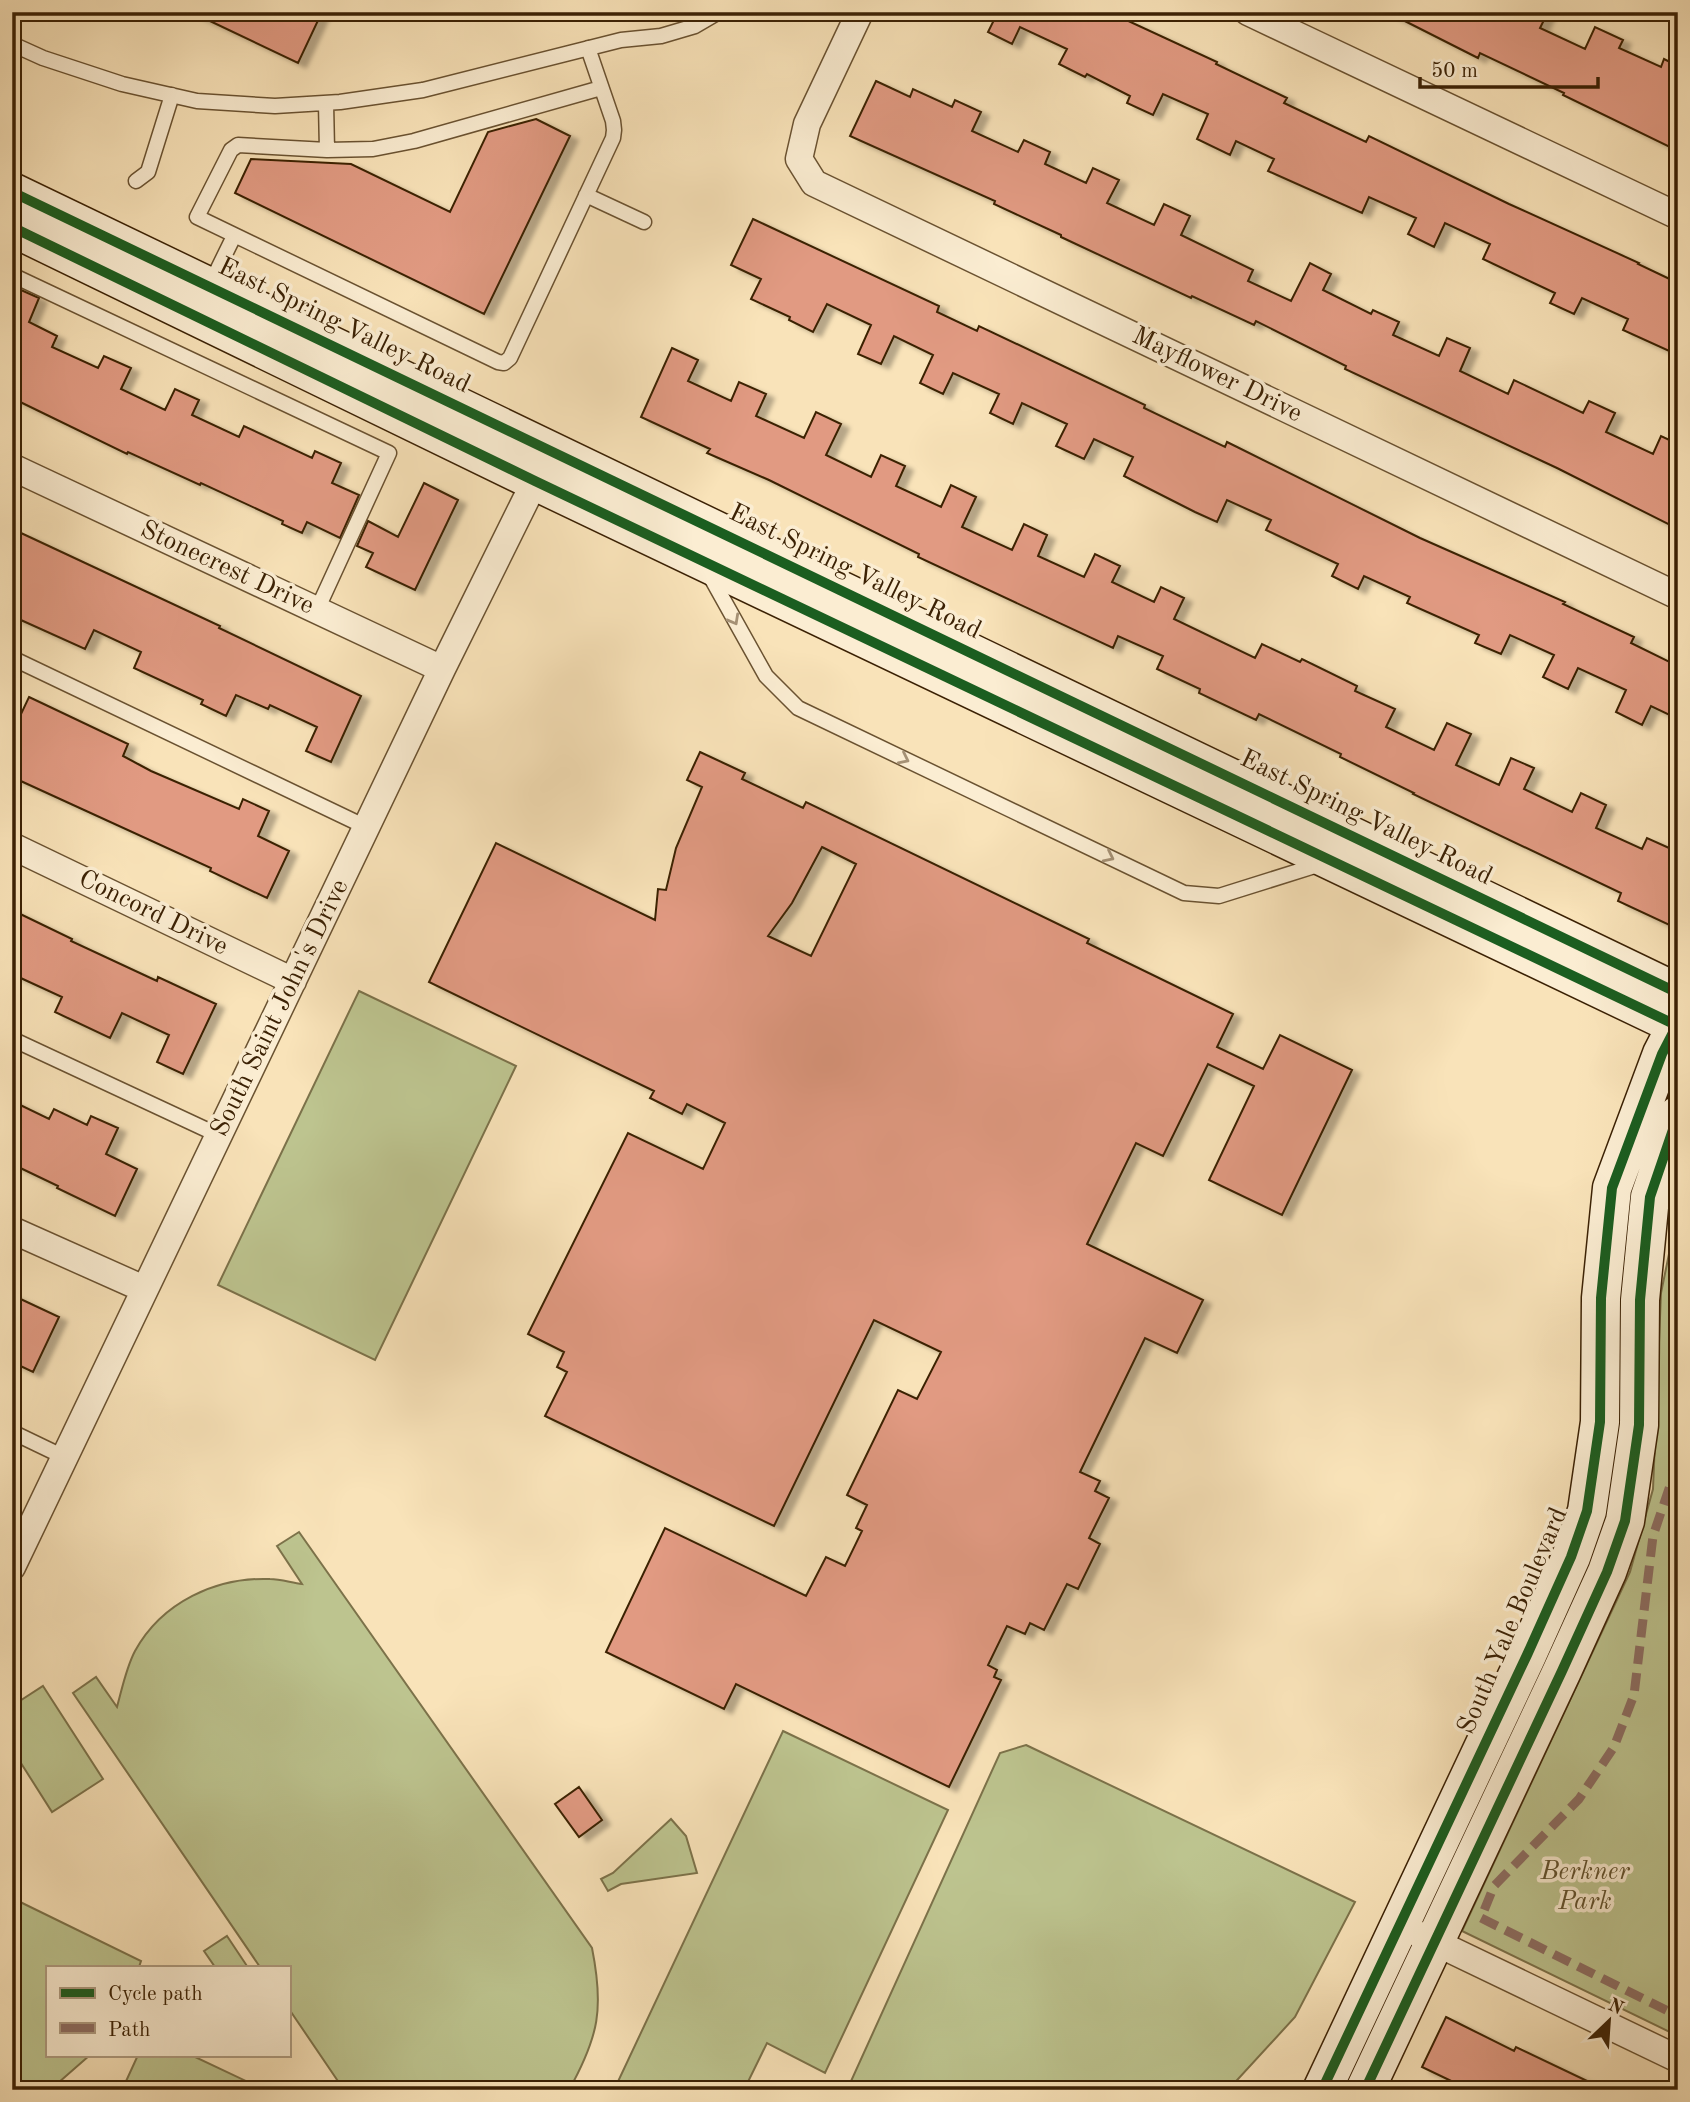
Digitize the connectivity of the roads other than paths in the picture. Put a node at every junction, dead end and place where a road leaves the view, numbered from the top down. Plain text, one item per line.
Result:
1 (719, 12) edge
2 (860, 12) edge
3 (1248, 12) edge
4 (12, 44) edge
5 (588, 48) junction
6 (601, 88) junction
7 (172, 95) junction
8 (327, 103) junction
9 (327, 150) junction
10 (136, 181) dead end
11 (12, 192) edge
12 (586, 195) junction
13 (1678, 216) edge
14 (643, 222) dead end
15 (12, 228) edge
16 (234, 236) junction
17 (12, 275) edge
18 (202, 301) junction
19 (543, 466) junction
20 (12, 467) edge
21 (701, 561) junction
22 (1678, 596) edge
23 (317, 610) junction
24 (12, 658) edge
25 (442, 669) junction
26 (366, 827) junction
27 (12, 846) edge
28 (1331, 861) junction
29 (293, 981) junction
30 (1677, 1017) edge
31 (12, 1039) edge
32 (1678, 1115) edge
33 (218, 1135) junction
34 (12, 1230) edge
35 (144, 1289) junction
36 (12, 1432) edge
37 (64, 1457) junction
38 (1594, 1468) junction
39 (1632, 1475) junction
40 (12, 1567) edge
41 (1442, 1880) junction
42 (1400, 1926) junction
43 (1435, 1942) junction
44 (1678, 2059) edge
45 (1322, 2090) edge
46 (1365, 2090) edge

1 - 5 lane
2 - 22 street, Mayflower Drive
3 - 13 street
4 - 7 lane
5 - 6 lane
5 - 8 lane
6 - 9 lane
6 - 12 lane
7 - 8 lane
7 - 10 lane
8 - 9 lane
9 - 16 lane
11 - 18 street, East Spring Valley Road
12 - 14 lane
12 - 16 lane
15 - 18 street, East Spring Valley Road
16 - 18 lane
17 - 23 lane
18 - 19 street, East Spring Valley Road
19 - 21 street, East Spring Valley Road
19 - 25 street, South Saint John's Drive
19 - 30 street, East Spring Valley Road
20 - 23 street, Stonecrest Drive
21 - 28 street, East Spring Valley Road
21 -> 28 lane
23 - 25 street, Stonecrest Drive
24 - 26 lane
25 - 26 street, South Saint John's Drive
26 - 29 street, South Saint John's Drive
27 - 29 street, Concord Drive
28 - 30 street, East Spring Valley Road
29 - 33 street, South Saint John's Drive
30 - 38 street, South Yale Boulevard
31 - 33 lane
32 - 39 street, South Yale Boulevard
33 - 35 street, South Saint John's Drive
34 - 35 street
35 - 37 street, South Saint John's Drive
36 - 37 lane
37 - 40 street, South Saint John's Drive
38 - 39 street
38 - 41 street, South Yale Boulevard
39 - 41 street, South Yale Boulevard
41 - 42 street, South Yale Boulevard
41 - 43 street, South Yale Boulevard
42 - 43 street
42 - 45 street, South Yale Boulevard
43 - 44 street
43 - 46 street, South Yale Boulevard

